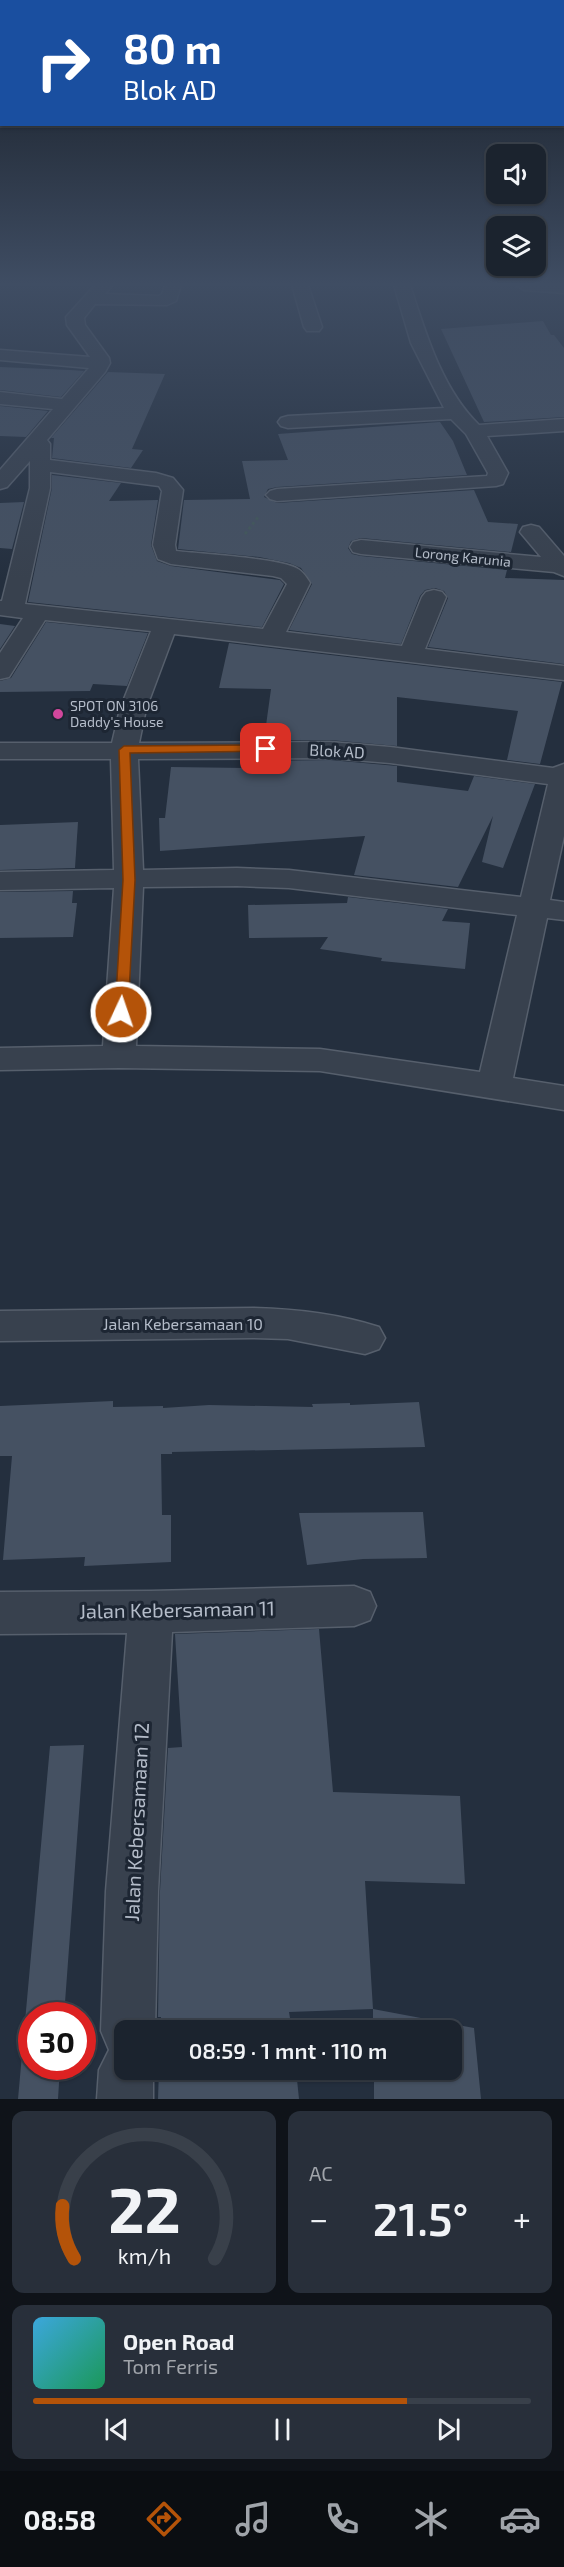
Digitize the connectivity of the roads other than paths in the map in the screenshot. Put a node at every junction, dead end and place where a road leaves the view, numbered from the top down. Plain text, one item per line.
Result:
1 (88, 383) edge
2 (441, 383) edge
3 (0, 398) edge
4 (67, 405) junction
5 (456, 413) junction
6 (288, 422) dead end
7 (564, 425) edge
8 (474, 430) junction
9 (30, 449) junction
10 (0, 483) edge
11 (277, 495) road end
12 (531, 532) dead end
13 (361, 547) dead end
14 (563, 567) edge
15 (434, 597) dead end
16 (6, 609) edge
17 (39, 611) junction
18 (165, 627) junction
19 (271, 637) junction
20 (411, 654) junction
21 (0, 672) edge
22 (564, 673) edge
23 (124, 750) junction
24 (0, 751) edge
25 (564, 776) edge
26 (129, 880) junction
27 (0, 881) edge
28 (534, 906) junction
29 (564, 911) edge
30 (118, 1057) junction
31 (0, 1059) edge
32 (494, 1086) junction
33 (564, 1098) edge
34 (0, 1326) edge
35 (365, 1338) dead end
36 (354, 1606) dead end
37 (150, 1612) junction
38 (0, 1613) edge
39 (128, 2020) edge
40 (126, 2080) edge
41 (125, 2099) edge

1 - 4 street
2 - 5 street
3 - 4 street
4 - 9 street
5 - 6 street
5 - 8 street
7 - 8 street
8 - 11 street
9 - 10 street
9 - 16 street
9 - 19 street
12 - 14 street
13 - 14 street, Lorong Karunia
15 - 20 street
16 - 17 street
17 - 18 street
17 - 21 street
18 - 19 street
18 - 23 street
19 - 20 street
20 - 22 street
23 - 24 street, Blok AD
23 - 25 street, Blok AD
23 - 26 street
25 - 28 street
26 - 27 street
26 - 28 street
26 - 30 street
28 - 29 street
28 - 32 street
30 - 31 street
30 - 32 street
32 - 33 street
34 - 35 street, Jalan Kebersamaan 10
36 - 37 street, Jalan Kebersamaan 11
37 - 38 street, Jalan Kebersamaan 11
37 - 39 street, Jalan Kebersamaan 12
40 - 41 street

